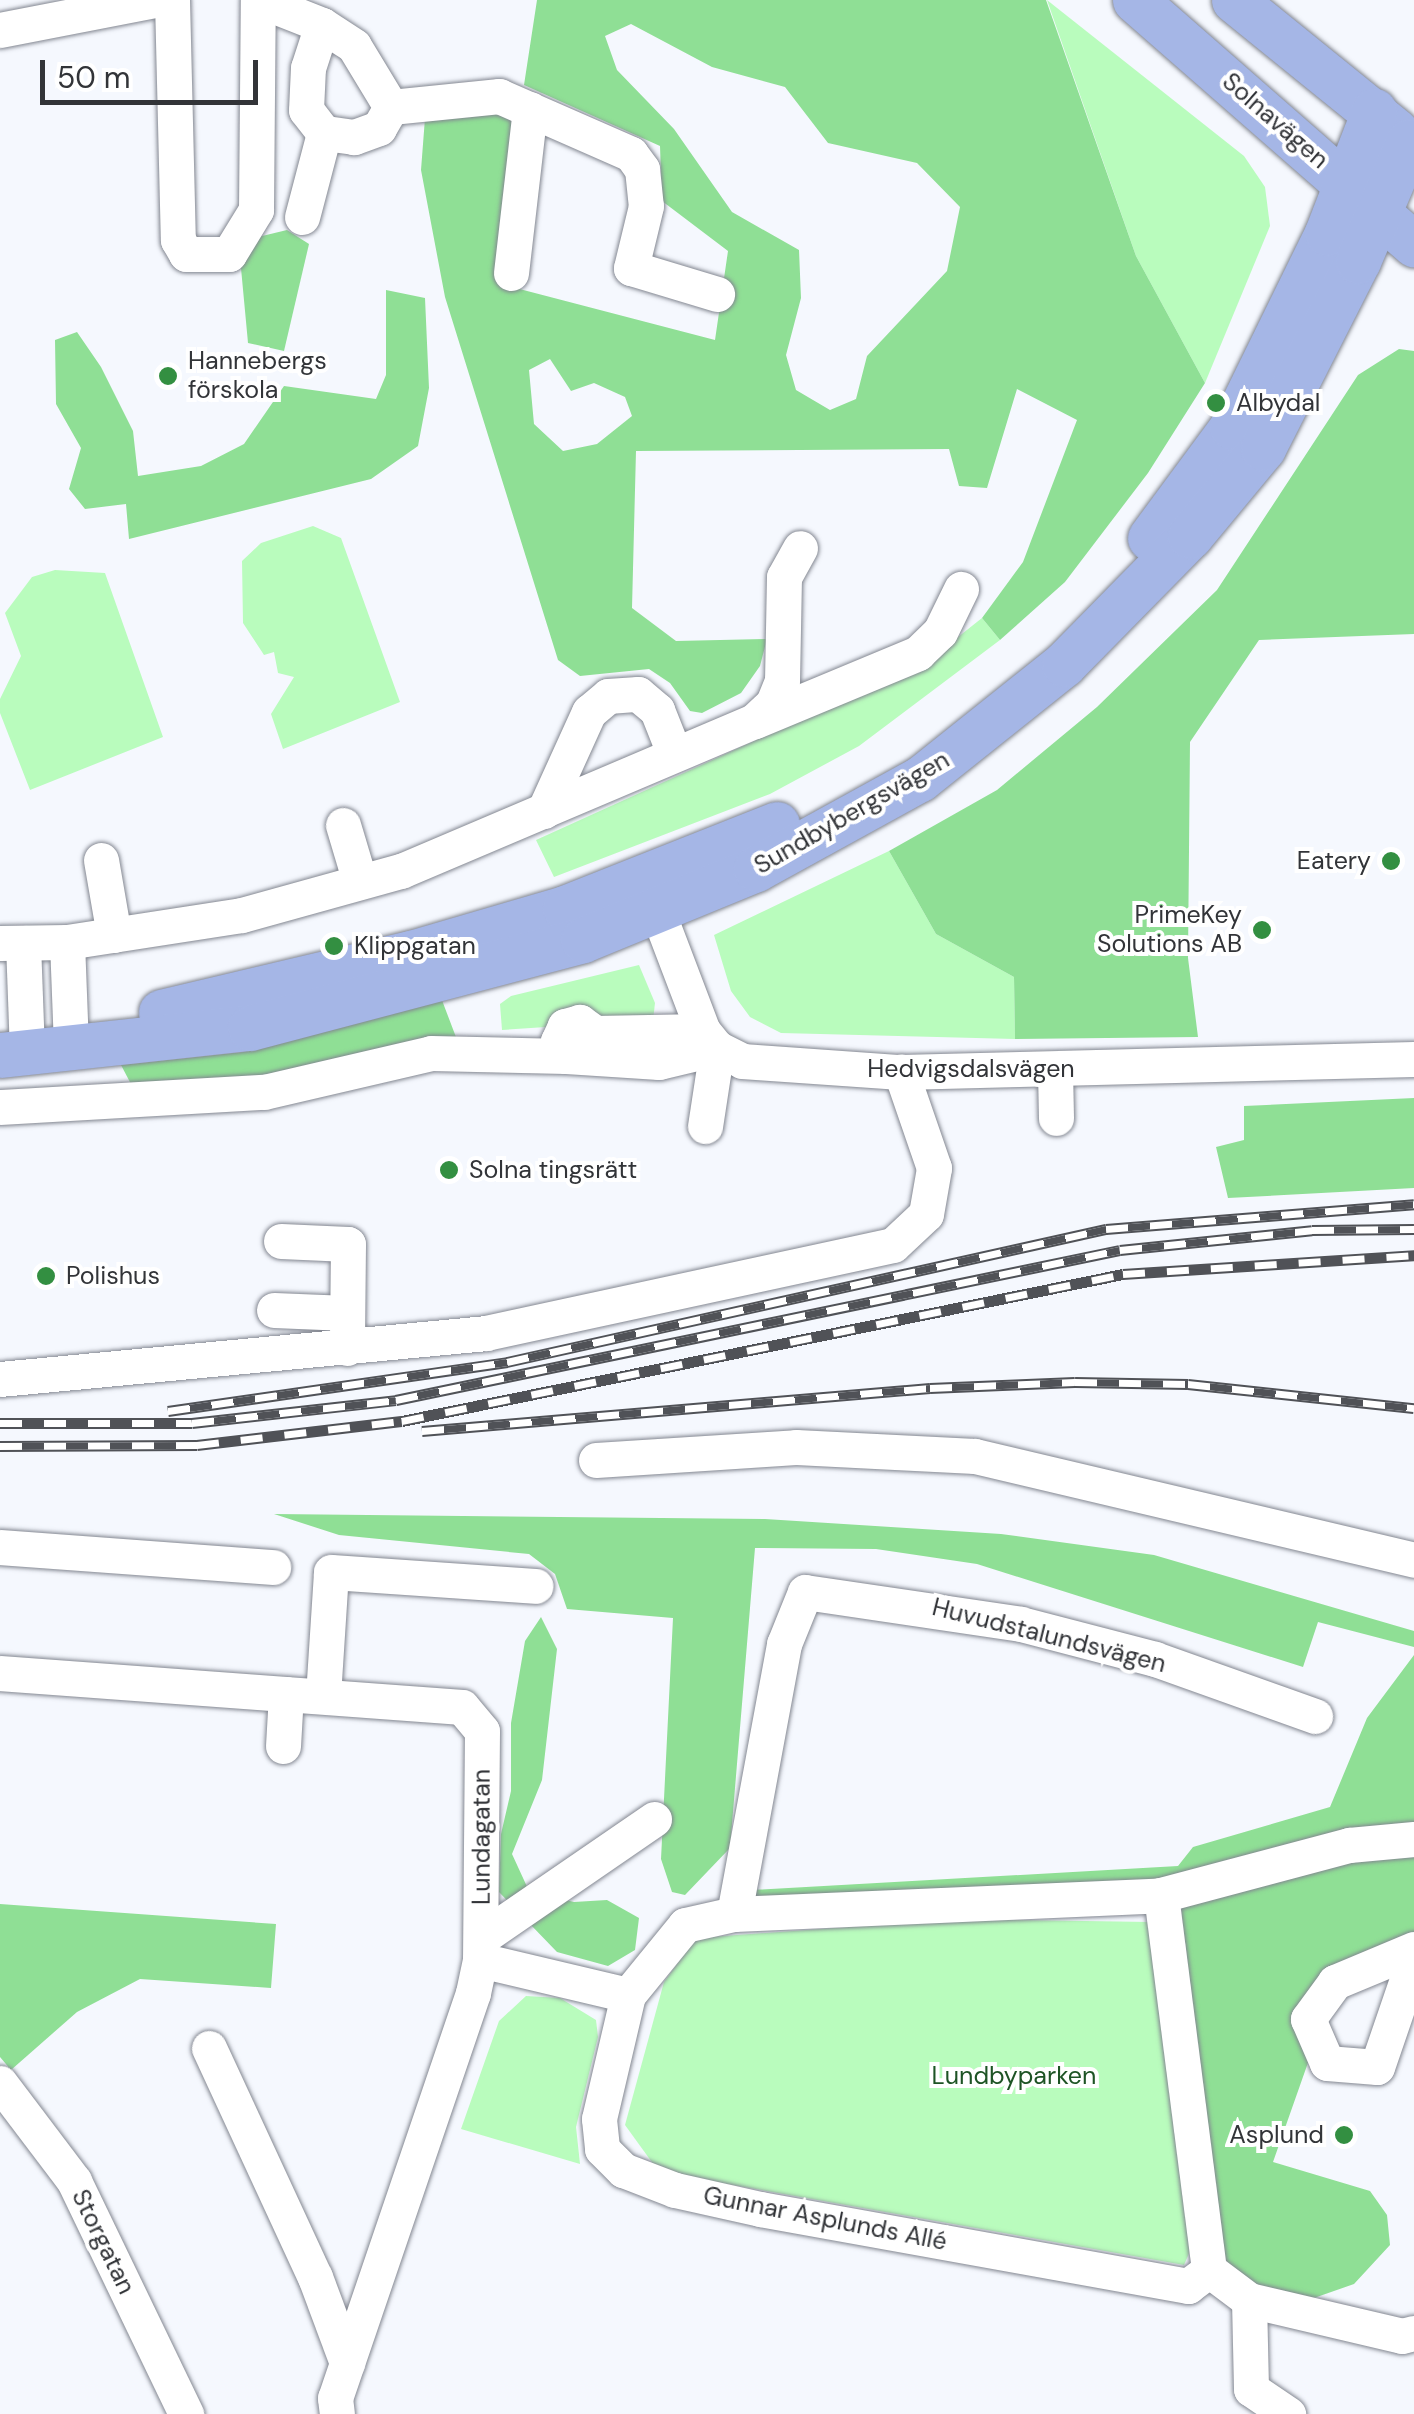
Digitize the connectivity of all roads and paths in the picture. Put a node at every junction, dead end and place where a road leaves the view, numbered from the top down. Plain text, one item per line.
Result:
1 (154, 0) edge
2 (172, 0) edge
3 (258, 0) edge
4 (1135, 0) edge
5 (1234, 0) edge
6 (322, 25) junction
7 (0, 30) edge
8 (391, 107) junction
9 (530, 109) junction
10 (1374, 111) junction
11 (324, 133) junction
12 (1411, 144) edge
13 (1364, 198) junction
14 (302, 217) dead end
15 (1414, 244) edge
16 (512, 273) dead end
17 (716, 294) dead end
18 (800, 548) dead end
19 (960, 589) dead end
20 (754, 722) junction
21 (674, 752) junction
22 (544, 811) junction
23 (343, 824) dead end
24 (101, 860) dead end
25 (360, 882) junction
26 (651, 895) junction
27 (114, 936) junction
28 (67, 942) junction
29 (12, 943) edge
30 (32, 1039) edge
31 (710, 1040) junction
32 (1414, 1060) edge
33 (1055, 1070) junction
34 (901, 1072) junction
35 (0, 1107) edge
36 (1056, 1118) dead end
37 (705, 1126) dead end
38 (281, 1241) dead end
39 (274, 1310) dead end
40 (347, 1330) junction
41 (0, 1379) edge
42 (596, 1460) dead end
43 (0, 1547) edge
44 (1414, 1560) edge
45 (273, 1566) dead end
46 (536, 1586) dead end
47 (0, 1673) edge
48 (286, 1694) junction
49 (323, 1696) junction
50 (1315, 1716) dead end
51 (282, 1746) dead end
52 (654, 1819) dead end
53 (1414, 1839) edge
54 (1161, 1895) junction
55 (734, 1914) junction
56 (481, 1949) junction
57 (1414, 1949) edge
58 (1414, 1959) edge
59 (628, 1995) junction
60 (209, 2048) dead end
61 (0, 2083) edge
62 (1209, 2270) junction
63 (1249, 2300) junction
64 (1414, 2333) edge
65 (348, 2364) junction
66 (186, 2414) edge
67 (337, 2414) edge
68 (1288, 2414) edge

1 - 7 street
2 - 3 street
3 - 6 street
4 - 13 main road, Solnavägen
5 - 10 main road
6 - 8 street
6 - 11 street
8 - 9 street
8 - 11 street
9 - 16 street
9 - 17 street
10 - 12 main road
10 - 13 main road, Sundbybergsvägen
11 - 14 street
12 - 13 main road, Sundbybergsvägen
13 - 15 main road, Solnavägen
13 - 26 main road, Sundbybergsvägen
18 - 20 street
19 - 20 street
20 - 21 street
21 - 22 street
21 - 22 street
22 - 25 street
23 - 25 street
24 - 27 street
25 - 27 street
26 - 30 main road, Sundbybergsvägen
26 - 31 street
27 - 28 street
28 - 29 street
28 - 30 street
29 - 30 street
31 - 34 street, Hedvigsdalsvägen
31 - 35 street, Hedvigsdalsvägen
31 - 37 street
32 - 33 street, Hedvigsdalsvägen
33 - 34 street, Hedvigsdalsvägen
33 - 36 street
34 - 40 street
38 - 40 street
39 - 40 street
40 - 41 street
42 - 44 street
43 - 45 street
46 - 49 street
47 - 48 street, Lundagatan
48 - 49 street, Lundagatan
48 - 51 street
49 - 56 street, Lundagatan
50 - 55 street, Huvudstalundsvägen
52 - 56 street
53 - 54 street, Gunnar Asplunds Allé
54 - 55 street, Gunnar Asplunds Allé
54 - 62 street
55 - 59 street, Gunnar Asplunds Allé
56 - 59 street
56 - 65 street, Lundagatan
57 - 58 street
59 - 62 street, Gunnar Asplunds Allé
60 - 65 street
61 - 66 street, Storgatan
62 - 63 street
63 - 64 street
63 - 68 street
65 - 67 street, Lundagatan

